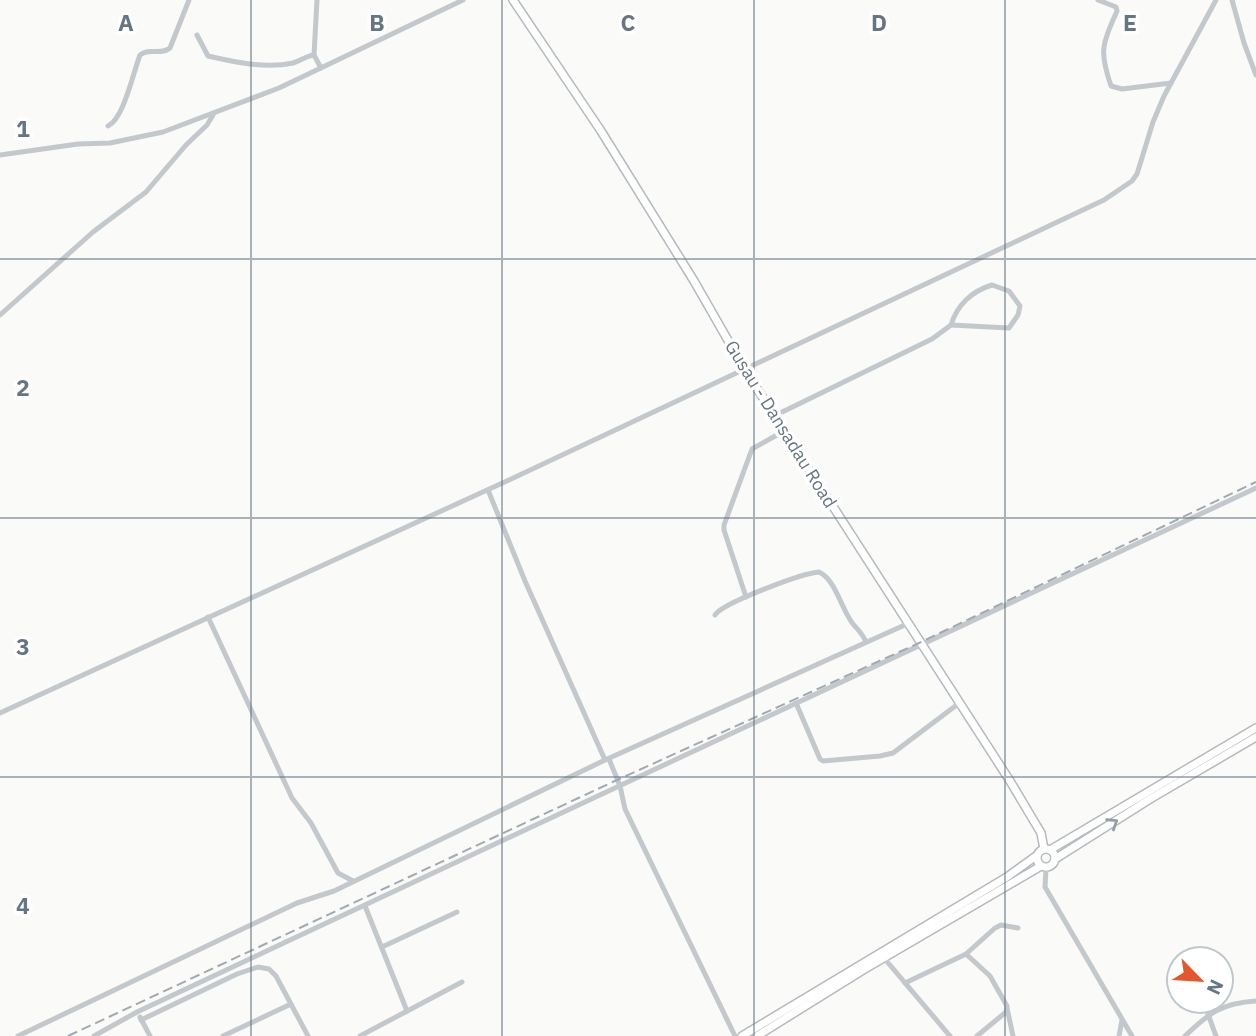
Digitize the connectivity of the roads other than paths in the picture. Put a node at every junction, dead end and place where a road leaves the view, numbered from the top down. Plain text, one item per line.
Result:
1 (189, 0) edge
2 (317, 0) edge
3 (463, 0) edge
4 (513, 0) edge
5 (1098, 0) edge
6 (1216, 0) edge
7 (1232, 0) edge
8 (197, 35) dead end
9 (314, 55) junction
10 (321, 68) junction
11 (1256, 75) edge
12 (1171, 83) junction
13 (213, 115) junction
14 (108, 127) dead end
15 (0, 155) edge
16 (0, 314) edge
17 (951, 326) junction
18 (745, 370) junction
19 (774, 416) junction
20 (784, 431) junction
21 (1256, 488) edge
22 (488, 490) junction
23 (746, 597) junction
24 (715, 615) dead end
25 (208, 617) junction
26 (907, 624) junction
27 (866, 642) junction
28 (921, 646) junction
29 (796, 703) junction
30 (958, 704) junction
31 (0, 713) edge
32 (1256, 728) edge
33 (1256, 737) edge
34 (1244, 740) junction
35 (607, 760) junction
36 (620, 786) junction
37 (1047, 850) junction
38 (1036, 856) junction
39 (1055, 859) junction
40 (1043, 867) junction
41 (353, 881) junction
42 (365, 906) junction
43 (457, 912) dead end
44 (1018, 928) dead end
45 (382, 947) junction
46 (966, 954) junction
47 (884, 958) junction
48 (462, 982) dead end
49 (905, 982) junction
50 (1256, 1001) edge
51 (1235, 1002) edge
52 (291, 1004) junction
53 (1007, 1008) junction
54 (407, 1011) junction
55 (137, 1012) junction
56 (1207, 1015) edge
57 (1208, 1015) edge
58 (141, 1020) junction
59 (1122, 1020) junction
60 (761, 1035) edge
61 (18, 1036) edge
62 (94, 1036) edge
63 (150, 1036) edge
64 (223, 1036) edge
65 (308, 1036) edge
66 (360, 1036) edge
67 (734, 1036) edge
68 (742, 1036) edge
69 (950, 1036) edge
70 (977, 1036) edge
71 (1013, 1036) edge
72 (1119, 1036) edge
73 (1132, 1036) edge
74 (1185, 1036) edge
75 (1216, 1036) edge

1 - 14 street
2 - 9 street
3 - 10 street
4 - 18 main road, Gusau - Dansadau Road
5 - 12 street
6 - 12 street
7 - 11 street
8 - 9 street
9 - 10 street
10 - 13 street
12 - 18 street
13 - 15 street
13 - 16 street
17 - 17 street
17 - 19 street
18 - 19 main road, Gusau - Dansadau Road
18 - 22 street
19 - 20 main road, Gusau - Dansadau Road
20 - 23 street
20 - 26 main road, Gusau - Dansadau Road
21 - 28 street
22 - 25 street
22 - 35 street
23 - 24 street
23 - 27 street
25 - 31 street
25 - 41 street
26 - 27 street
26 - 28 main road, Gusau - Dansadau Road
27 - 35 street
28 - 29 street
28 - 30 main road, Gusau - Dansadau Road
29 - 30 street
29 - 36 street
30 - 37 main road, Gusau - Dansadau Road
32 - 34 main road
33 - 34 main road
34 - 37 main road
39 -> 34 main road
35 - 36 street
35 - 41 street
36 - 42 street
36 - 67 street
37 - 38 main road
37 - 39 main road
38 - 40 main road
38 - 68 main road
39 - 40 main road
40 - 47 main road
40 - 59 street
41 - 61 street
42 - 45 street
42 - 55 street
43 - 45 street
44 - 46 street
45 - 54 street
46 - 49 street
46 - 53 street
47 - 49 street
47 - 60 main road
48 - 54 street
49 - 69 street
50 - 51 street
52 - 58 street
52 - 64 street
52 - 65 street
53 - 70 street
53 - 71 street
54 - 66 street
55 - 58 street
55 - 62 street
56 - 74 street
57 - 75 street
58 - 63 street
59 - 72 street
59 - 73 street

